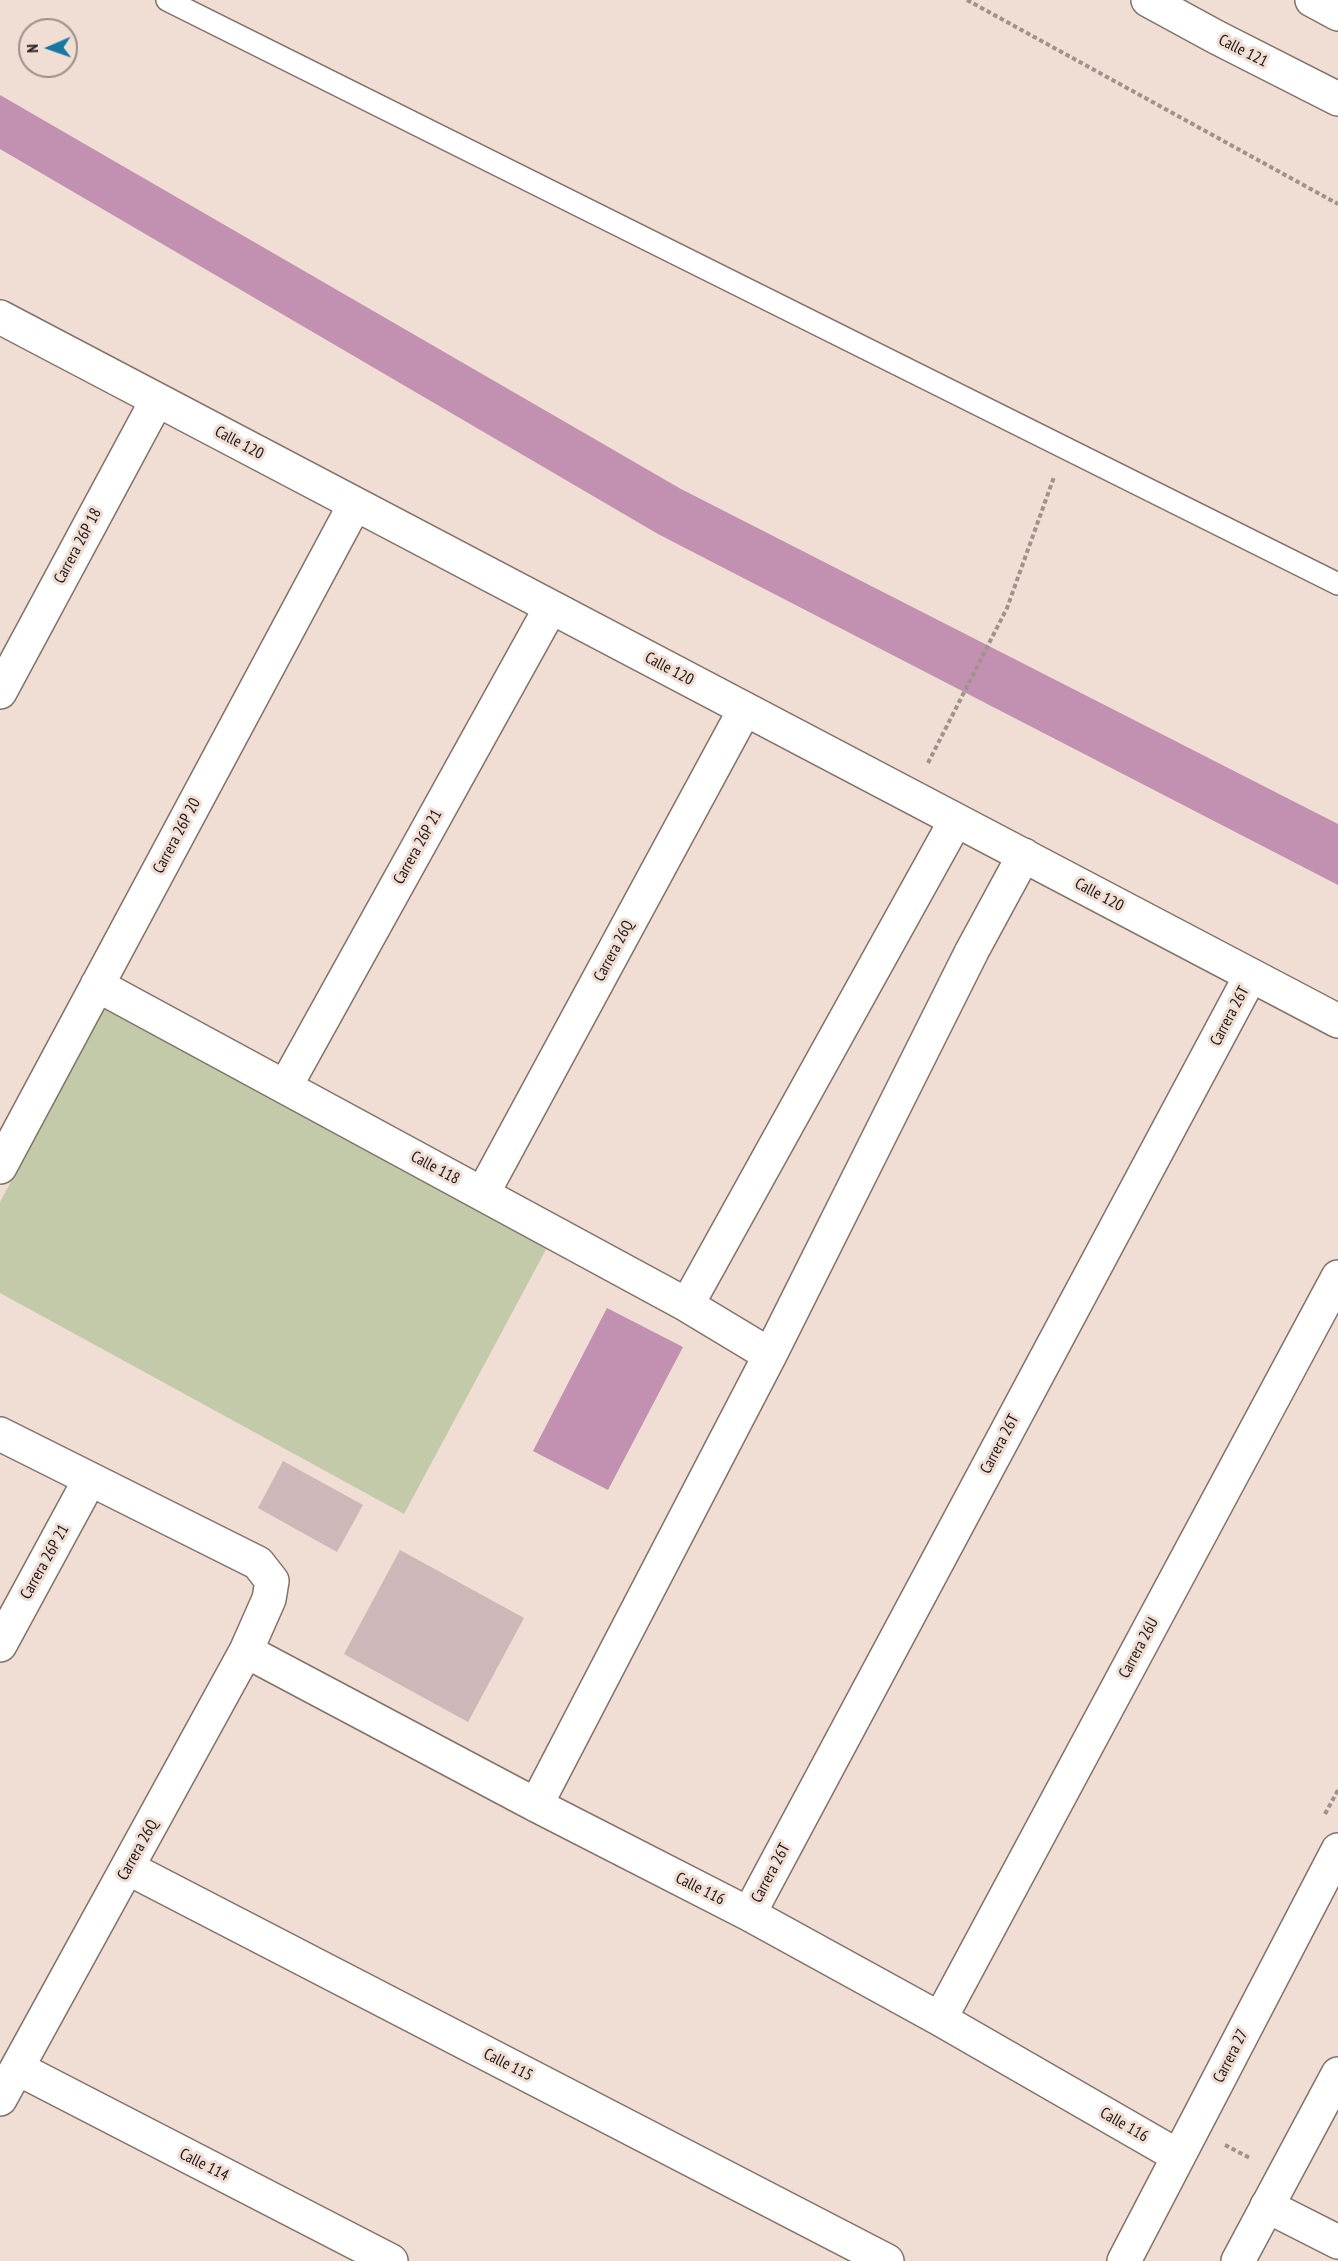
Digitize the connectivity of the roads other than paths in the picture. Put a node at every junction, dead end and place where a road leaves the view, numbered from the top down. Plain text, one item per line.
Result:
1 (167, 0) edge
2 (1148, 0) edge
3 (1338, 99) edge
4 (0, 317) edge
5 (157, 400) junction
6 (355, 504) junction
7 (1338, 584) edge
8 (551, 607) junction
9 (0, 693) edge
10 (745, 709) junction
11 (956, 820) junction
12 (1023, 855) junction
13 (1251, 975) junction
14 (98, 985) junction
15 (1338, 1021) edge
16 (285, 1087) junction
17 (0, 1167) edge
18 (483, 1193) junction
19 (1338, 1277) edge
20 (687, 1305) junction
21 (770, 1355) junction
22 (0, 1434) edge
23 (90, 1479) junction
24 (0, 1645) edge
25 (246, 1651) junction
26 (536, 1805) junction
27 (1338, 1850) edge
28 (128, 1868) junction
29 (749, 1914) junction
30 (940, 2019) junction
31 (17, 2068) junction
32 (1338, 2074) edge
33 (0, 2099) edge
34 (1178, 2156) junction
35 (1267, 2206) junction
36 (1338, 2242) edge
37 (392, 2261) edge
38 (887, 2261) edge
39 (1124, 2261) edge
40 (1238, 2261) edge

1 - 7 lane
2 - 3 street, Calle 121
4 - 5 street, Calle 120
5 - 6 street, Calle 120
5 - 9 street, Carrera 26P 18
6 - 8 street, Calle 120
6 - 14 street, Carrera 26P 20
8 - 10 street, Calle 120
8 - 16 street, Carrera 26P 21
10 - 11 street, Calle 120
10 - 18 street, Carrera 26Q
11 - 12 street, Calle 120
11 - 20 street
12 - 13 street, Calle 120
12 - 21 street
13 - 15 street, Calle 120
13 - 29 street, Carrera 26T
14 - 16 street, Calle 118
14 - 17 street, Carrera 26P 20
16 - 18 street, Calle 118
18 - 20 street, Calle 118
19 - 30 street, Carrera 26U
20 - 21 street, Calle 118
21 - 26 street
22 - 23 street
23 - 24 street, Carrera 26P 21
23 - 25 street, Carrera 26Q
25 - 26 street, Calle 116
25 - 28 street, Carrera 26Q
26 - 29 street, Calle 116
27 - 34 street, Carrera 27
28 - 31 street, Carrera 26Q
28 - 38 street, Calle 115
29 - 30 street, Calle 116
30 - 34 street, Calle 116
31 - 33 street, Carrera 26Q
31 - 37 street, Calle 114
32 - 35 street
34 - 39 street, Carrera 27
35 - 36 street
35 - 40 street

